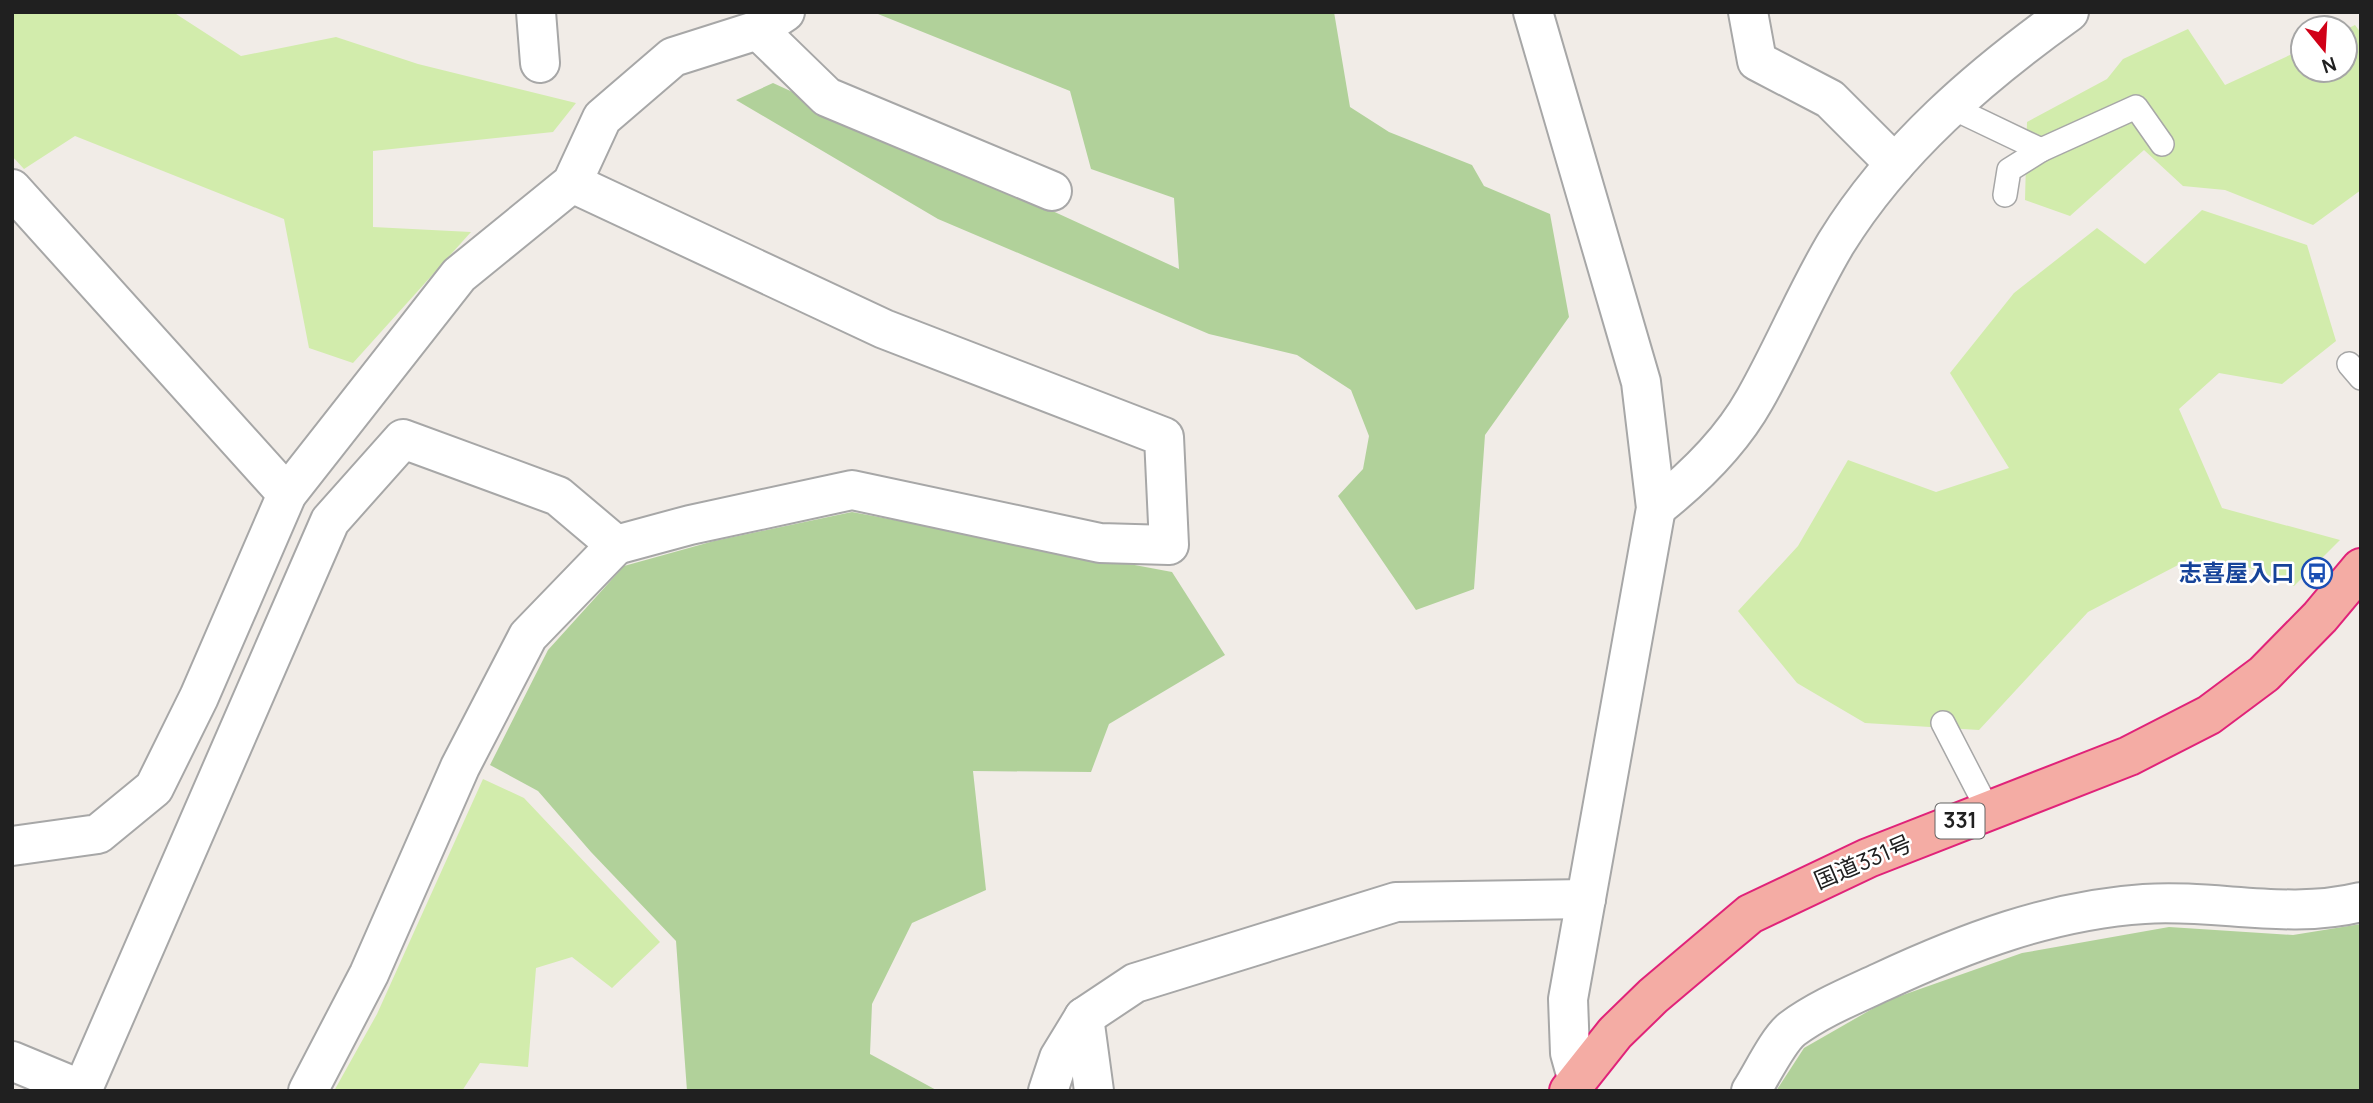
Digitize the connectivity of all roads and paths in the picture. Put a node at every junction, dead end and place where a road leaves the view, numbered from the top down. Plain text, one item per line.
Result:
1 (536, 12) edge
2 (1533, 12) edge
3 (1748, 12) edge
4 (2070, 12) edge
5 (771, 21) edge
6 (540, 63) dead end
7 (1951, 107) junction
8 (2162, 144) dead end
9 (2041, 150) junction
10 (1895, 164) junction
11 (572, 183) junction
12 (12, 190) edge
13 (1052, 191) dead end
14 (2005, 195) dead end
15 (287, 494) junction
16 (1656, 508) junction
17 (616, 545) junction
18 (2361, 568) edge
19 (1943, 723) dead end
20 (1988, 810) junction
21 (12, 846) edge
22 (1586, 900) junction
23 (2361, 902) edge
24 (1084, 1017) junction
25 (12, 1061) edge
26 (1573, 1085) edge
27 (82, 1091) edge
28 (308, 1091) edge
29 (1048, 1091) edge
30 (1094, 1091) edge
31 (1751, 1091) edge

1 - 6 street
2 - 16 street
3 - 10 street
4 - 7 street
5 - 11 street
5 - 13 street
7 - 9 lane
7 - 10 street
8 - 9 lane
9 - 14 lane
10 - 16 street
11 - 15 street
11 - 17 street
12 - 15 street
15 - 21 street
16 - 22 street
17 - 27 street
17 - 28 street
18 - 20 highway, 国道331号 / 331
19 - 20 lane
20 - 26 highway, 国道331号 / 331
22 - 24 street
22 - 26 street
23 - 31 street
24 - 29 street
24 - 30 street
25 - 27 street

